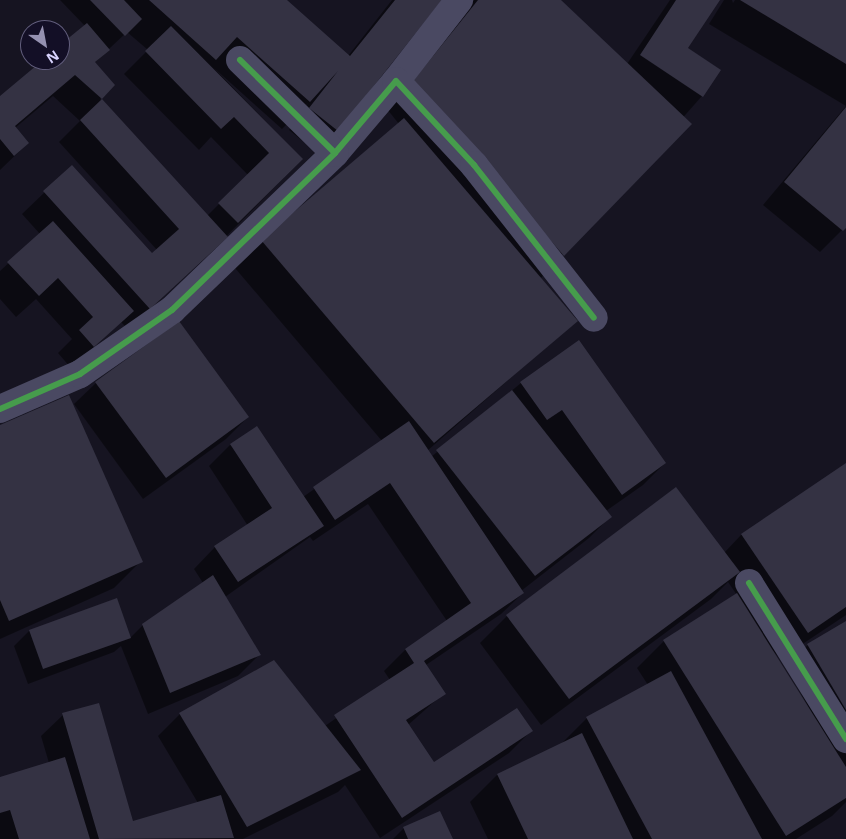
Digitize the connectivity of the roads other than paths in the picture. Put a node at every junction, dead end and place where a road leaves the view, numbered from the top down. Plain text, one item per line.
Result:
1 (460, 0) edge
2 (240, 60) dead end
3 (396, 81) junction
4 (335, 152) junction
5 (594, 318) dead end
6 (0, 409) edge
7 (750, 583) dead end
8 (846, 739) edge

1 - 3 street
2 - 4 street
3 - 4 street
3 - 5 street
4 - 6 street
7 - 8 street

